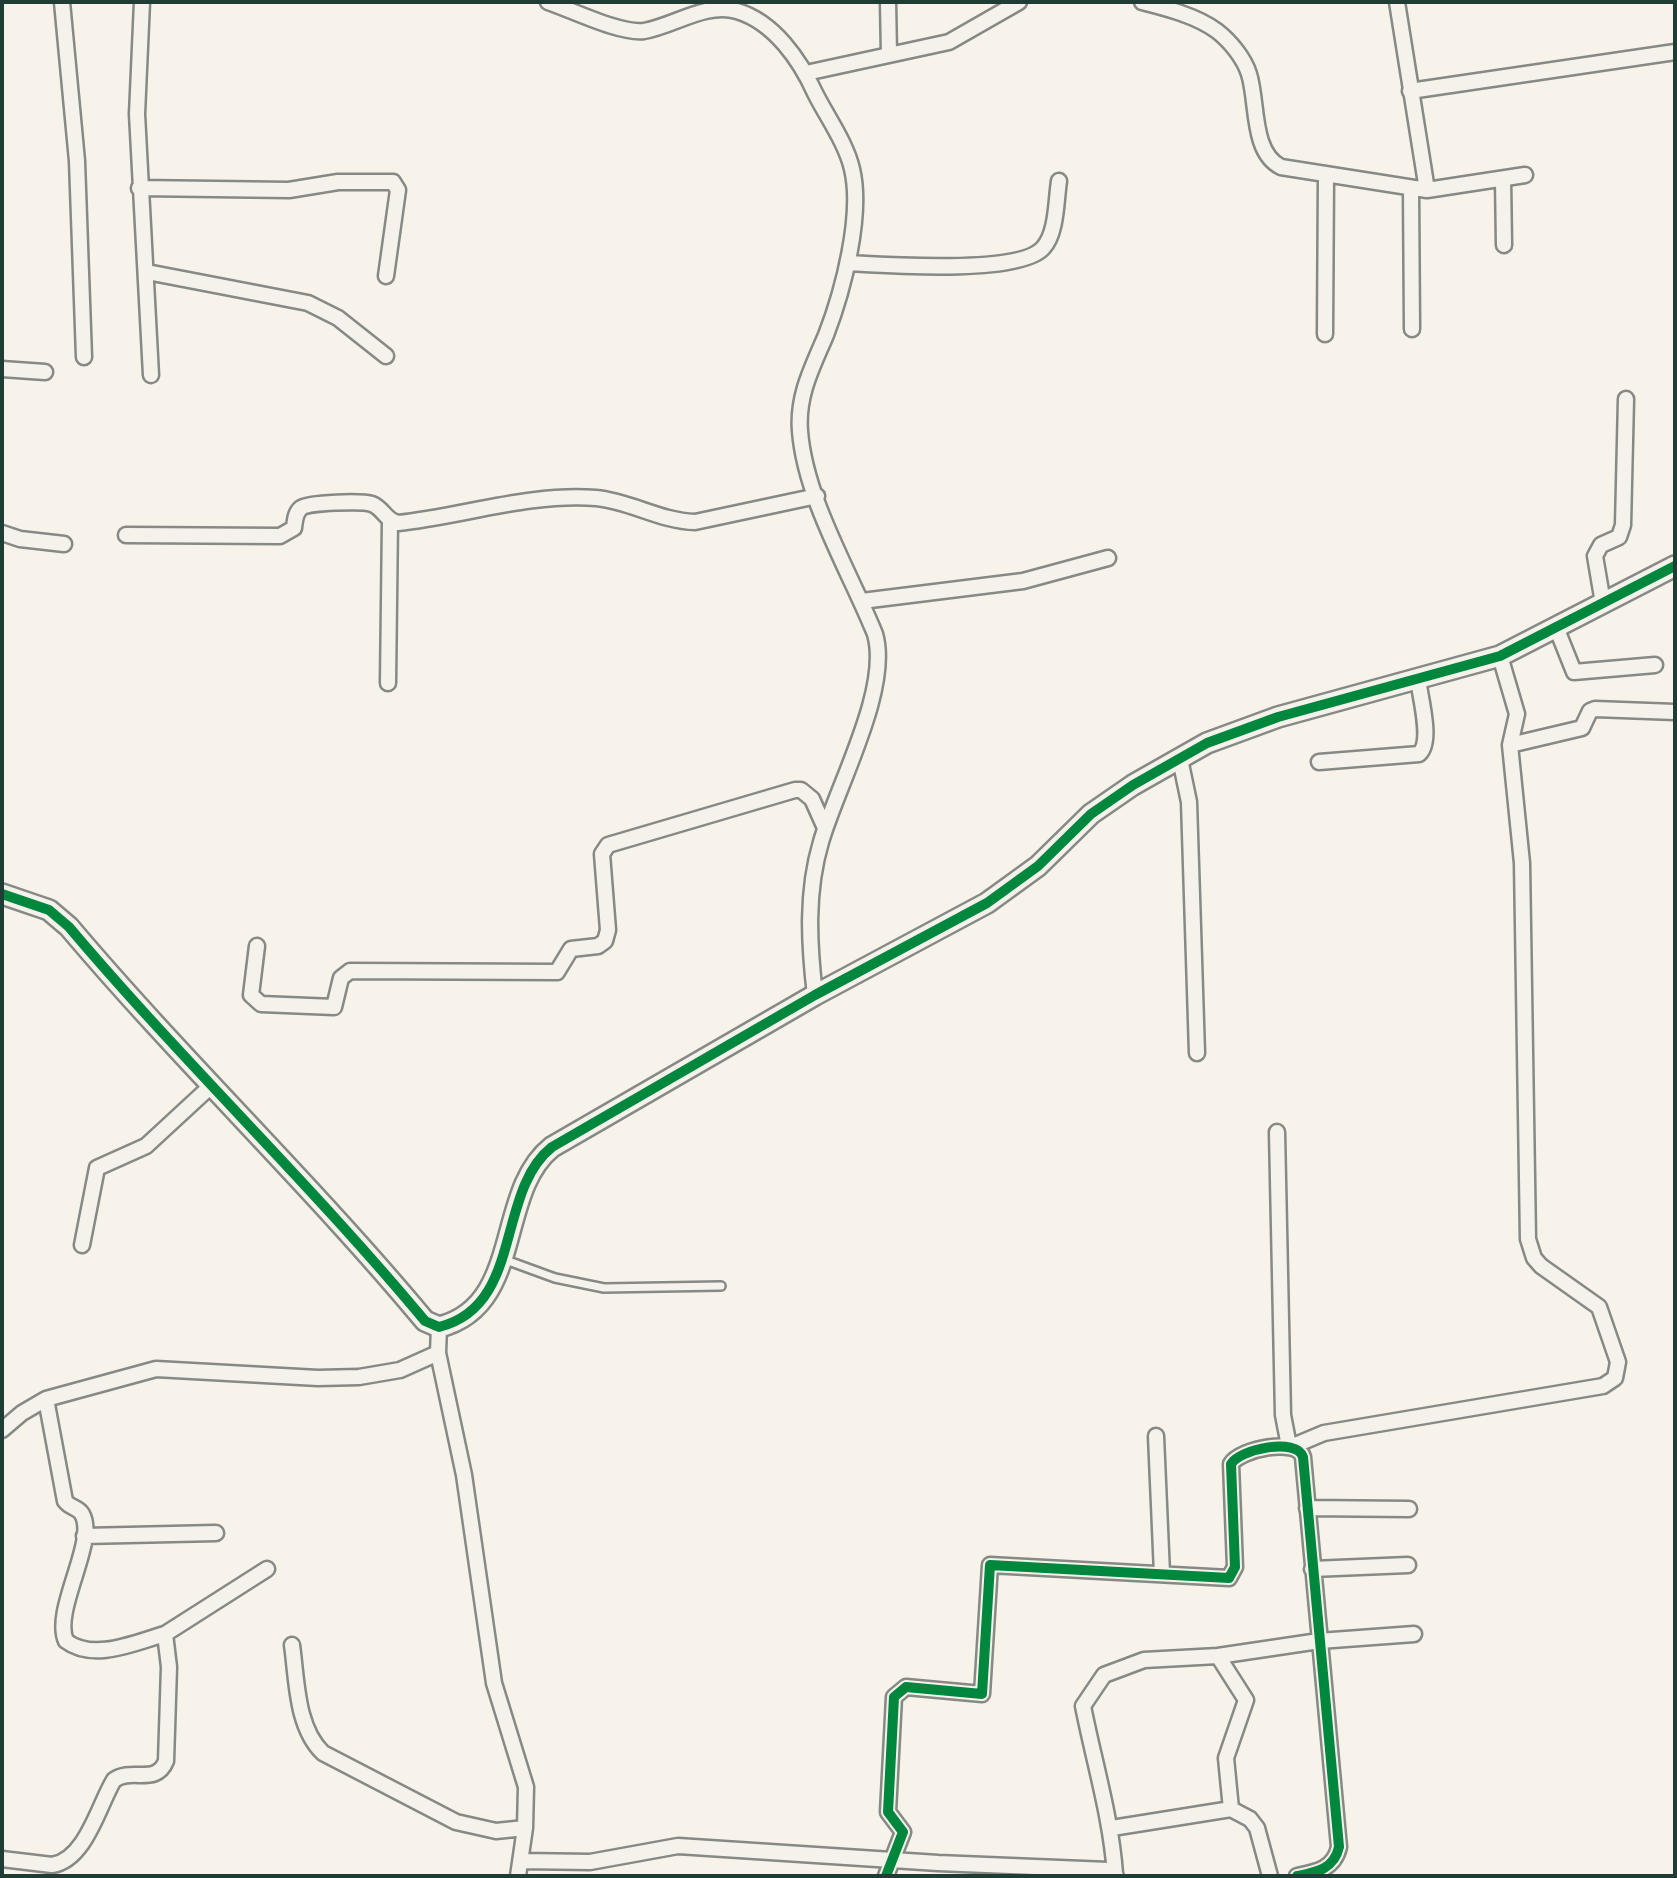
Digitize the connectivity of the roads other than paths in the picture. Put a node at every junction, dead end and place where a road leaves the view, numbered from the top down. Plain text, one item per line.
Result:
1 (62, 2) edge
2 (142, 2) edge
3 (548, 2) edge
4 (888, 2) edge
5 (1019, 2) edge
6 (1142, 2) edge
7 (1397, 2) edge
8 (736, 6) edge
9 (1675, 52) edge
10 (889, 54) junction
11 (806, 73) junction
12 (1410, 91) junction
13 (1525, 175) dead end
14 (1326, 176) junction
15 (1503, 178) junction
16 (1059, 181) dead end
17 (139, 188) junction
18 (1411, 189) junction
19 (1427, 190) junction
20 (1504, 244) dead end
21 (848, 263) junction
22 (147, 272) junction
23 (386, 275) dead end
24 (1412, 329) dead end
25 (1325, 334) dead end
26 (386, 356) dead end
27 (84, 357) dead end
28 (2, 369) edge
29 (45, 372) dead end
30 (151, 375) dead end
31 (1626, 399) dead end
32 (817, 496) junction
33 (390, 521) junction
34 (2, 533) edge
35 (126, 535) dead end
36 (64, 544) dead end
37 (1108, 558) dead end
38 (1675, 566) edge
39 (862, 601) junction
40 (1603, 603) junction
41 (1556, 627) junction
42 (1500, 656) junction
43 (1655, 665) dead end
44 (1418, 679) junction
45 (388, 683) dead end
46 (1675, 712) edge
47 (1510, 745) junction
48 (1180, 758) junction
49 (1319, 762) dead end
50 (825, 828) junction
51 (2, 894) edge
52 (257, 946) dead end
53 (815, 995) junction
54 (1197, 1052) dead end
55 (211, 1086) junction
56 (1276, 1132) dead end
57 (82, 1245) dead end
58 (503, 1259) junction
59 (721, 1286) dead end
60 (439, 1327) junction
61 (438, 1353) junction
62 (46, 1399) junction
63 (2, 1430) edge
64 (1156, 1436) dead end
65 (1291, 1446) junction
66 (1307, 1508) junction
67 (1409, 1509) dead end
68 (216, 1533) dead end
69 (84, 1536) junction
70 (1408, 1565) dead end
71 (267, 1569) dead end
72 (1312, 1569) junction
73 (1162, 1574) junction
74 (164, 1634) junction
75 (1414, 1634) dead end
76 (1319, 1641) junction
77 (292, 1646) dead end
78 (1218, 1656) junction
79 (1231, 1809) junction
80 (525, 1828) junction
81 (1112, 1828) junction
82 (2, 1858) edge
83 (891, 1859) junction
84 (522, 1861) junction
85 (1116, 1875) edge
86 (518, 1876) edge
87 (886, 1876) edge
88 (1270, 1876) edge
89 (1297, 1876) edge

1 - 27 street
2 - 17 street
3 - 8 street
4 - 10 street
5 - 10 street
6 - 14 street
7 - 12 street
8 - 11 street
9 - 12 street
10 - 11 street
11 - 21 street
12 - 19 street
13 - 15 street
14 - 18 street
14 - 25 street
15 - 19 street
15 - 20 street
16 - 21 street
17 - 22 street
17 - 23 street
18 - 19 street
18 - 24 street
21 - 32 street
22 - 26 street
22 - 30 street
28 - 29 street
31 - 40 street
32 - 33 street
32 - 39 street
33 - 35 street
33 - 45 street
34 - 36 street
37 - 39 street
38 - 40 street
39 - 50 street
40 - 41 street
41 - 42 street
41 - 43 street
42 - 44 street
42 - 47 street
44 - 48 street
44 - 49 street
46 - 47 street
47 - 65 street
48 - 53 street
48 - 54 street
50 - 52 street
50 - 53 street
51 - 55 street
53 - 58 street
55 - 57 street
55 - 60 street
56 - 65 street
58 - 59 lane
58 - 60 street
60 - 61 street
61 - 62 street
61 - 80 street
62 - 63 street
62 - 69 street
64 - 73 street
65 - 66 street
65 - 73 street
66 - 67 street
66 - 72 street
68 - 69 street
69 - 74 street
70 - 72 street
71 - 74 street
72 - 76 street
73 - 83 street
74 - 82 street
75 - 76 street
76 - 78 street
76 - 89 street
77 - 80 street
78 - 79 street
78 - 81 street
79 - 81 street
79 - 88 street
80 - 84 street
81 - 85 street
83 - 84 street
83 - 85 street
83 - 87 street
84 - 86 street

